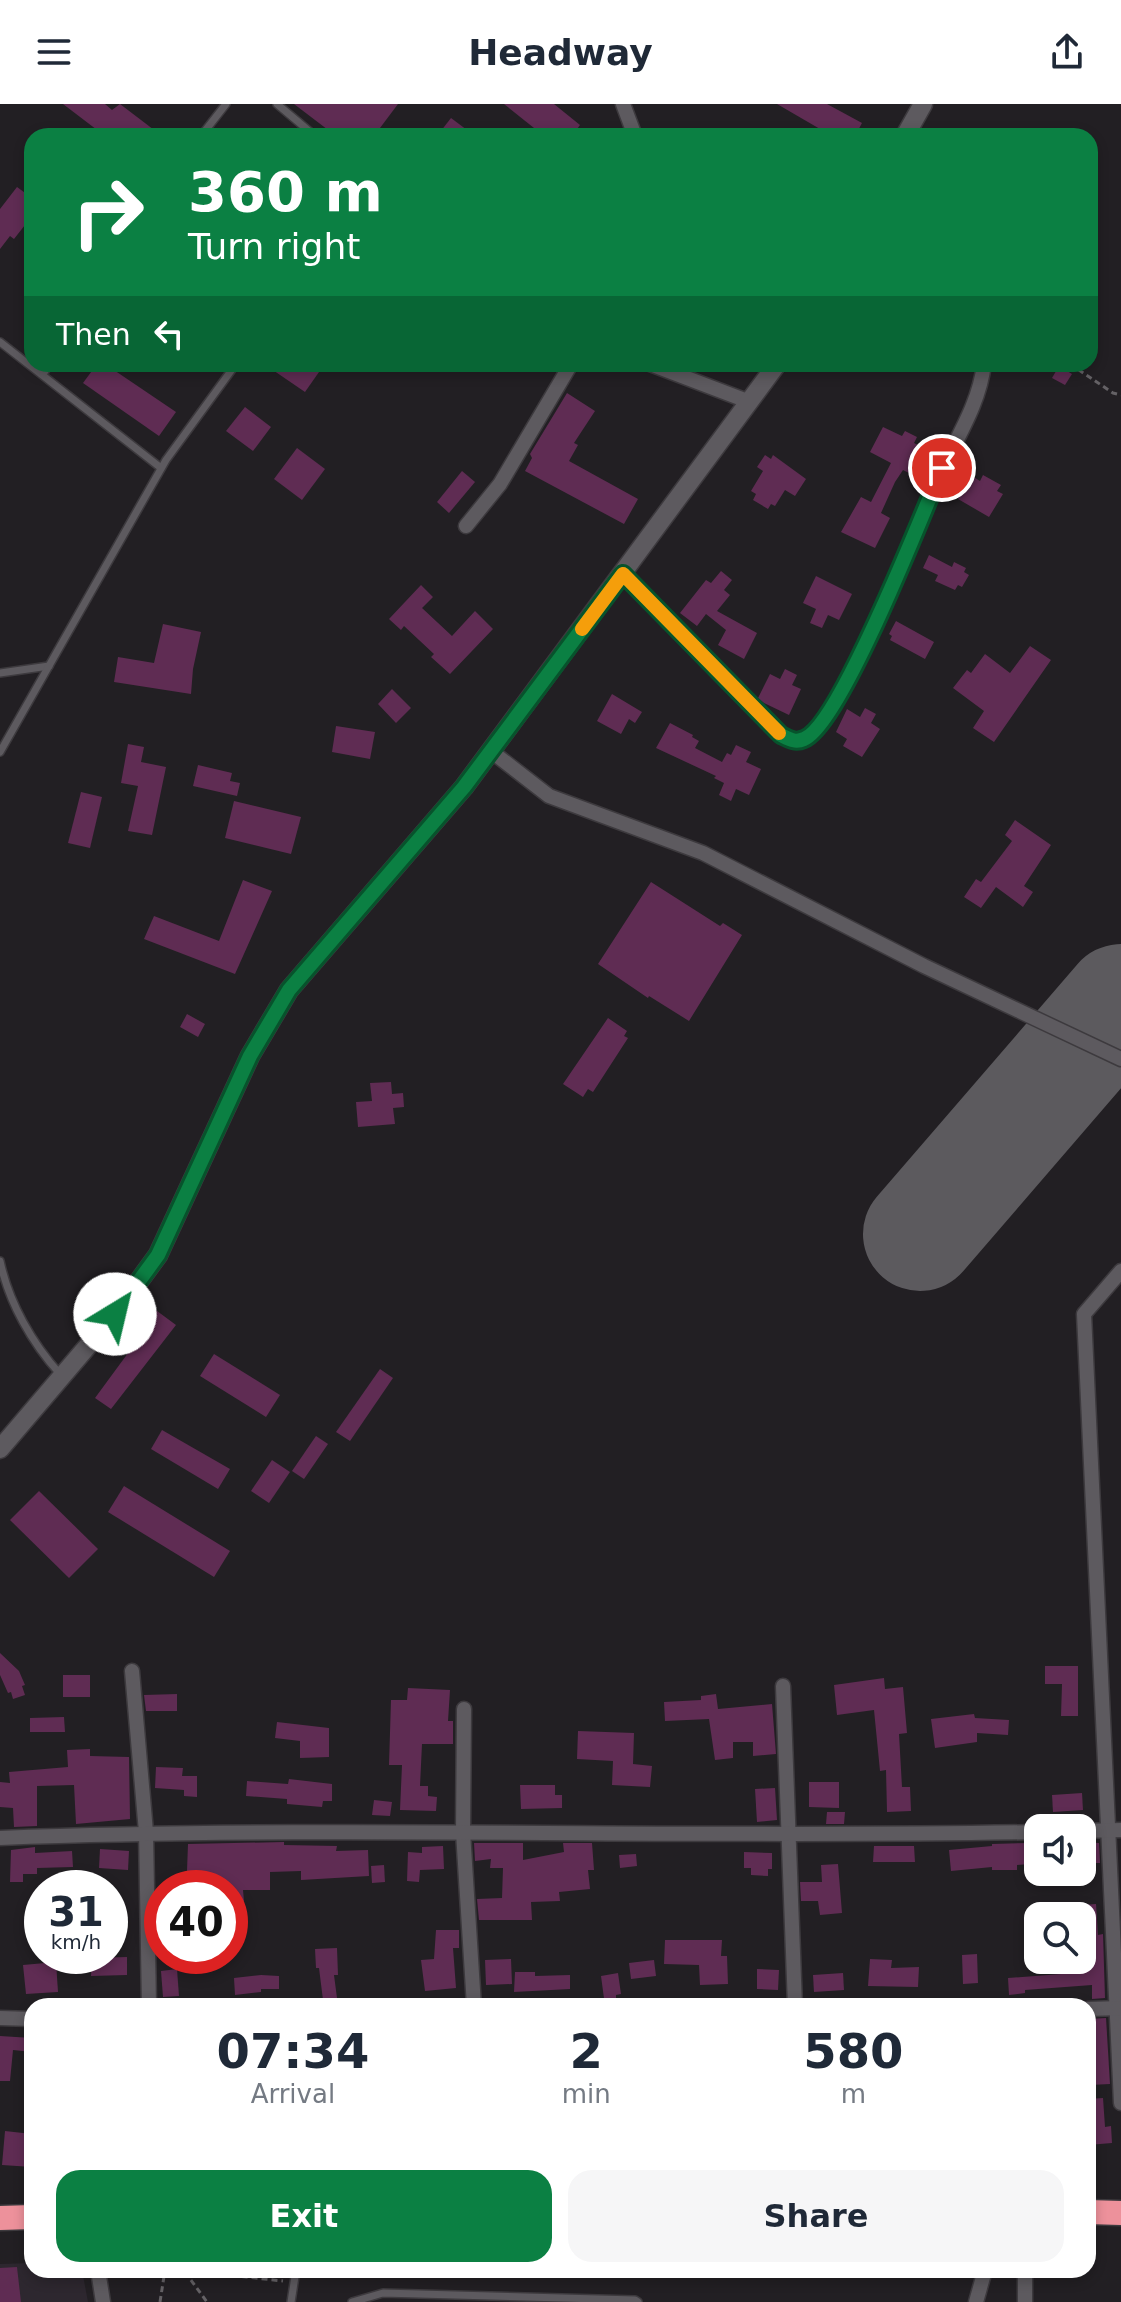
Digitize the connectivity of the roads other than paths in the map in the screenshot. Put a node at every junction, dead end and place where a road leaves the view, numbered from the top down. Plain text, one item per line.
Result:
1 (226, 104) edge
2 (277, 104) edge
3 (623, 104) edge
4 (923, 104) edge
5 (207, 128) edge
6 (306, 128) edge
7 (632, 128) edge
8 (910, 128) edge
9 (0, 342) edge
10 (24, 360) edge
11 (40, 372) edge
12 (230, 372) edge
13 (566, 372) edge
14 (671, 372) edge
15 (771, 372) edge
16 (982, 372) edge
17 (43, 374) joint
18 (750, 402) junction
19 (161, 468) junction
20 (466, 526) dead end
21 (623, 574) junction
22 (49, 666) junction
23 (0, 673) edge
24 (491, 751) junction
25 (0, 752) edge
26 (1121, 1059) edge
27 (0, 1261) edge
28 (1121, 1271) edge
29 (62, 1376) junction
30 (0, 1449) edge
31 (132, 1671) dead end
32 (783, 1686) dead end
33 (464, 1709) dead end
34 (1115, 1830) edge
35 (146, 1832) junction
36 (463, 1832) junction
37 (1024, 1832) edge
38 (788, 1834) junction
39 (0, 1838) edge
40 (149, 1998) edge
41 (473, 1998) edge
42 (795, 1998) edge
43 (1119, 2008) edge
44 (1096, 2009) edge
45 (0, 2018) edge
46 (24, 2019) edge
47 (1121, 2103) edge
48 (1096, 2212) edge
49 (1121, 2213) edge
50 (24, 2217) edge
51 (0, 2218) edge
52 (99, 2278) edge
53 (295, 2278) edge
54 (983, 2278) edge
55 (1025, 2278) edge
56 (103, 2302) edge
57 (292, 2302) edge
58 (352, 2302) edge
59 (638, 2302) edge
60 (976, 2302) edge
61 (1025, 2302) edge

1 - 5 lane
2 - 6 lane
3 - 7 street
4 - 8 street
9 - 10 lane
11 - 17 lane
12 - 19 lane
13 - 20 street
14 - 18 street
15 - 18 street
16 - 21 street
17 - 19 lane
18 - 21 street
19 - 22 lane
21 - 24 street
22 - 23 lane
22 - 25 lane
24 - 26 street
24 - 29 street
27 - 29 lane
28 - 34 street
29 - 30 street
31 - 35 street
32 - 38 street
33 - 36 street
34 - 43 street
35 - 36 street
35 - 39 street
35 - 40 street
36 - 38 street
36 - 41 street
37 - 38 street
38 - 42 street
43 - 44 street
43 - 47 street
45 - 46 street
48 - 49 highway
50 - 51 highway
52 - 56 street
53 - 57 lane
54 - 60 street
55 - 61 street
58 - 59 lane

